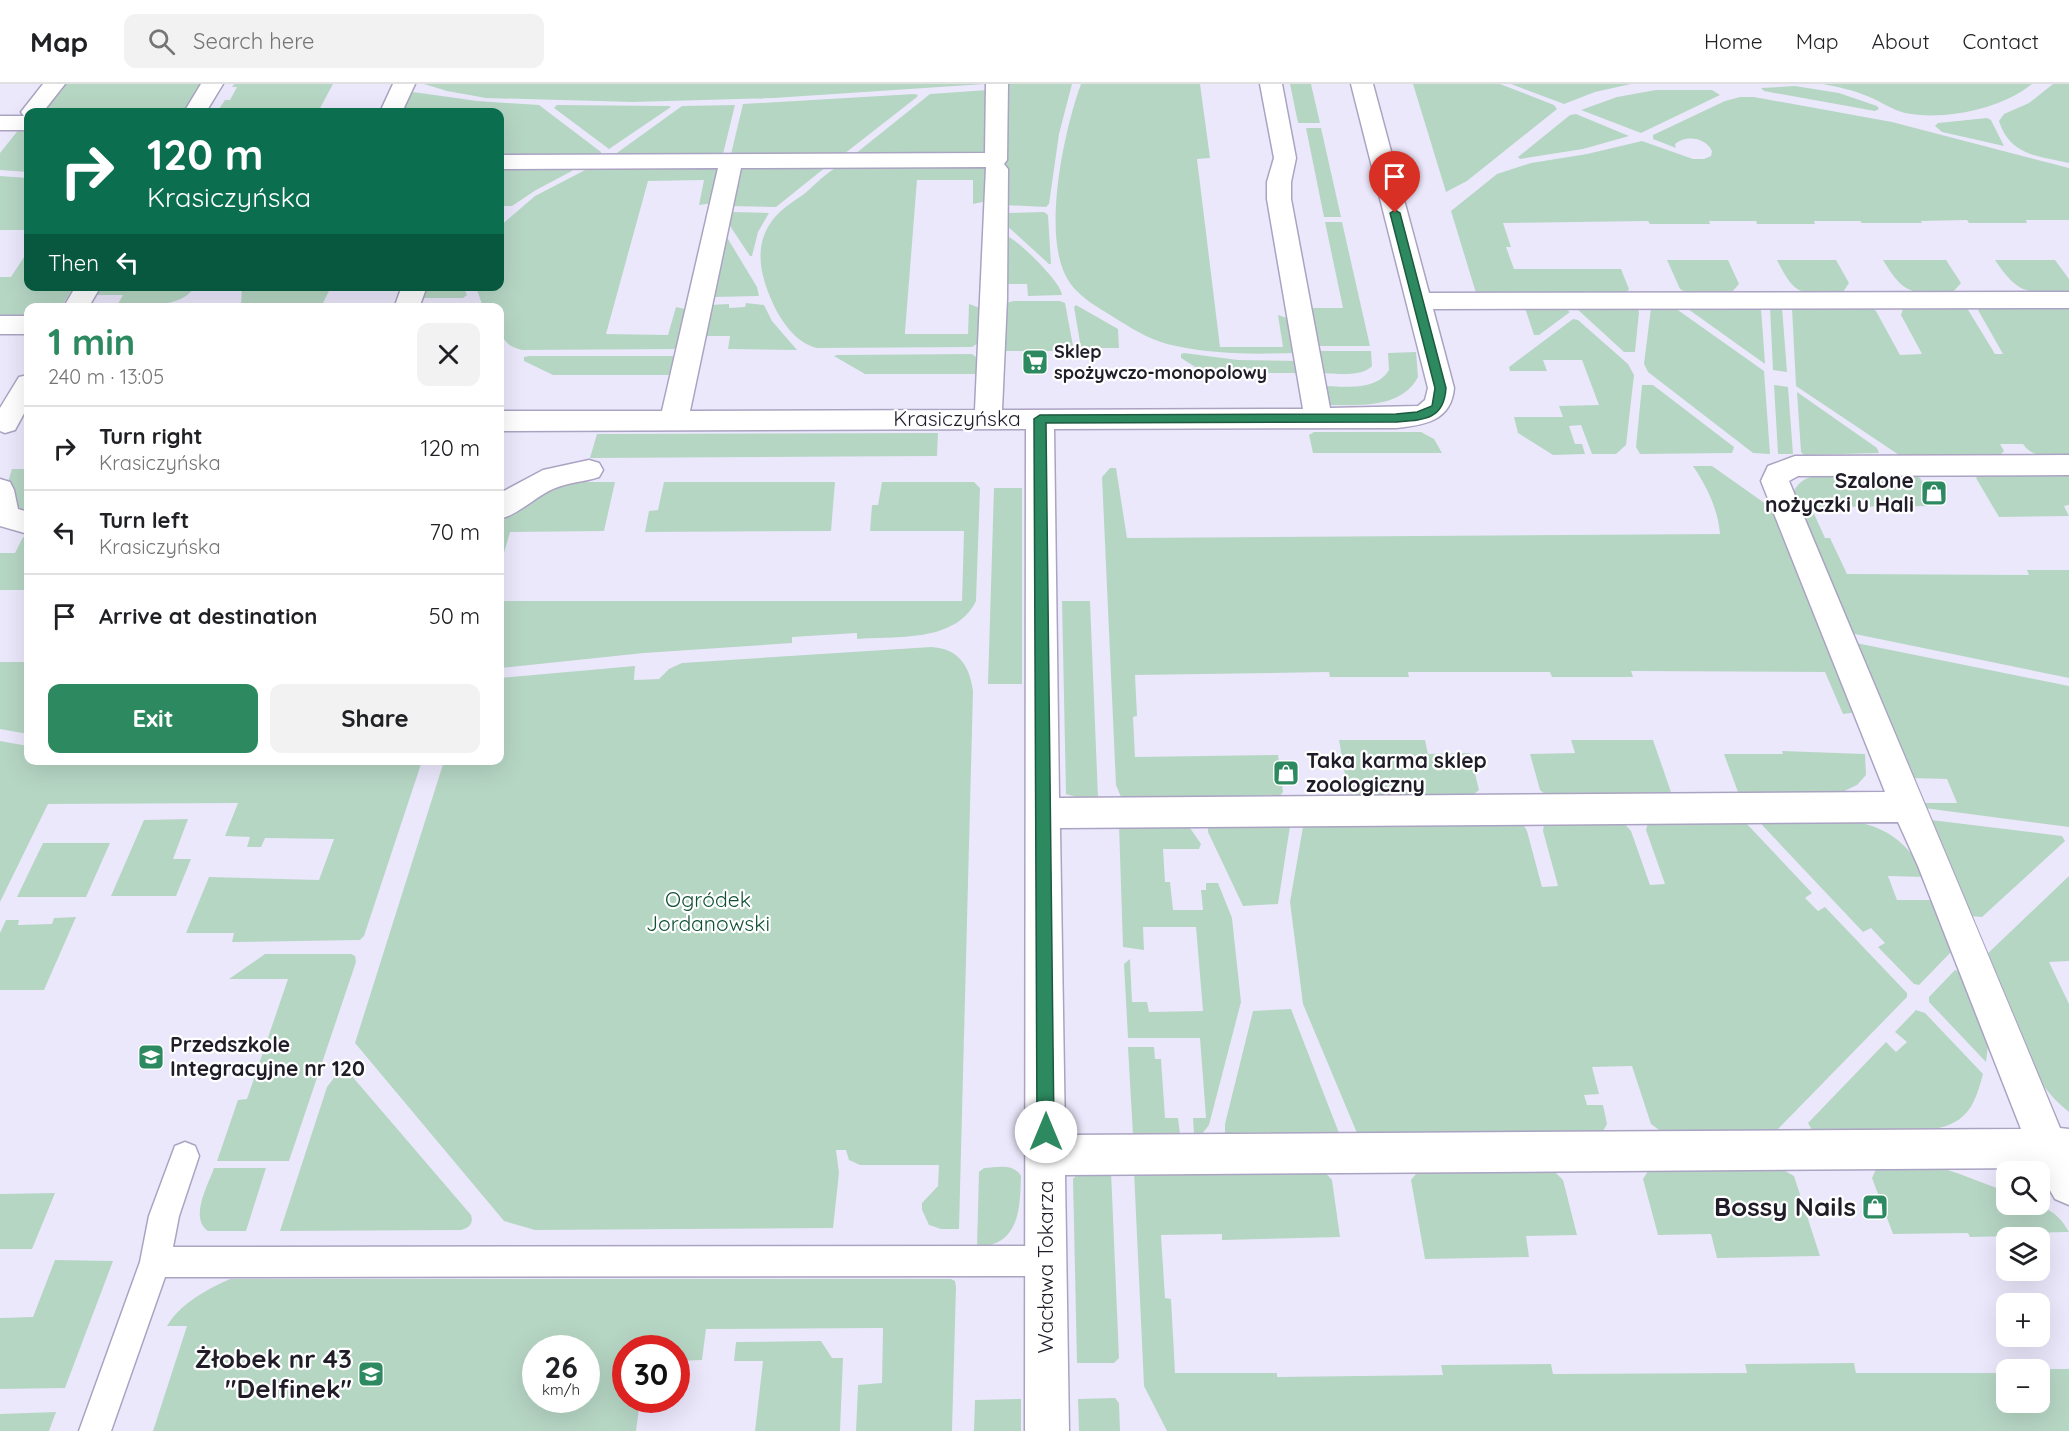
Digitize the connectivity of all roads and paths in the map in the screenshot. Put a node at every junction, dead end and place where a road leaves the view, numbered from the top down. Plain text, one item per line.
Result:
1 (54, 84) edge
2 (212, 84) edge
3 (404, 84) edge
4 (997, 84) edge
5 (1271, 84) edge
6 (1362, 84) edge
7 (36, 108) edge
8 (197, 108) edge
9 (393, 108) edge
10 (24, 120) edge
11 (0, 123) edge
12 (731, 161) junction
13 (504, 162) edge
14 (996, 169) dead end
15 (2069, 300) edge
16 (1418, 301) junction
17 (0, 325) edge
18 (24, 325) edge
19 (24, 393) edge
20 (1318, 418) junction
21 (988, 419) junction
22 (1040, 419) junction
23 (674, 420) junction
24 (504, 421) edge
25 (9, 426) edge
26 (2069, 465) edge
27 (589, 470) dead end
28 (0, 490) edge
29 (504, 505) edge
30 (24, 522) edge
31 (1908, 807) junction
32 (1043, 813) junction
33 (2058, 1148) edge
34 (1046, 1155) junction
35 (185, 1156) dead end
36 (2069, 1185) edge
37 (1047, 1261) junction
38 (155, 1262) junction
39 (95, 1431) edge
40 (1047, 1431) edge

1 - 7 street
2 - 8 street
3 - 9 street
4 - 12 street
5 - 20 street
6 - 16 street, Krasiczyńska
10 - 11 street
12 - 13 street
12 - 23 street
14 - 21 street
15 - 16 street
16 - 20 street, Krasiczyńska
17 - 18 street
19 - 25 street
20 - 22 street, Krasiczyńska
21 - 22 street, Krasiczyńska
21 - 23 street, Krasiczyńska
22 - 32 street, Wacława Tokarza
23 - 24 street, Krasiczyńska
26 - 31 street
27 - 29 street
28 - 30 street
31 - 32 street
31 - 33 street
32 - 34 street, Wacława Tokarza
33 - 34 street
33 - 36 street
34 - 37 street, Wacława Tokarza
35 - 38 lane
37 - 38 lane
37 - 40 street, Wacława Tokarza
38 - 39 lane

